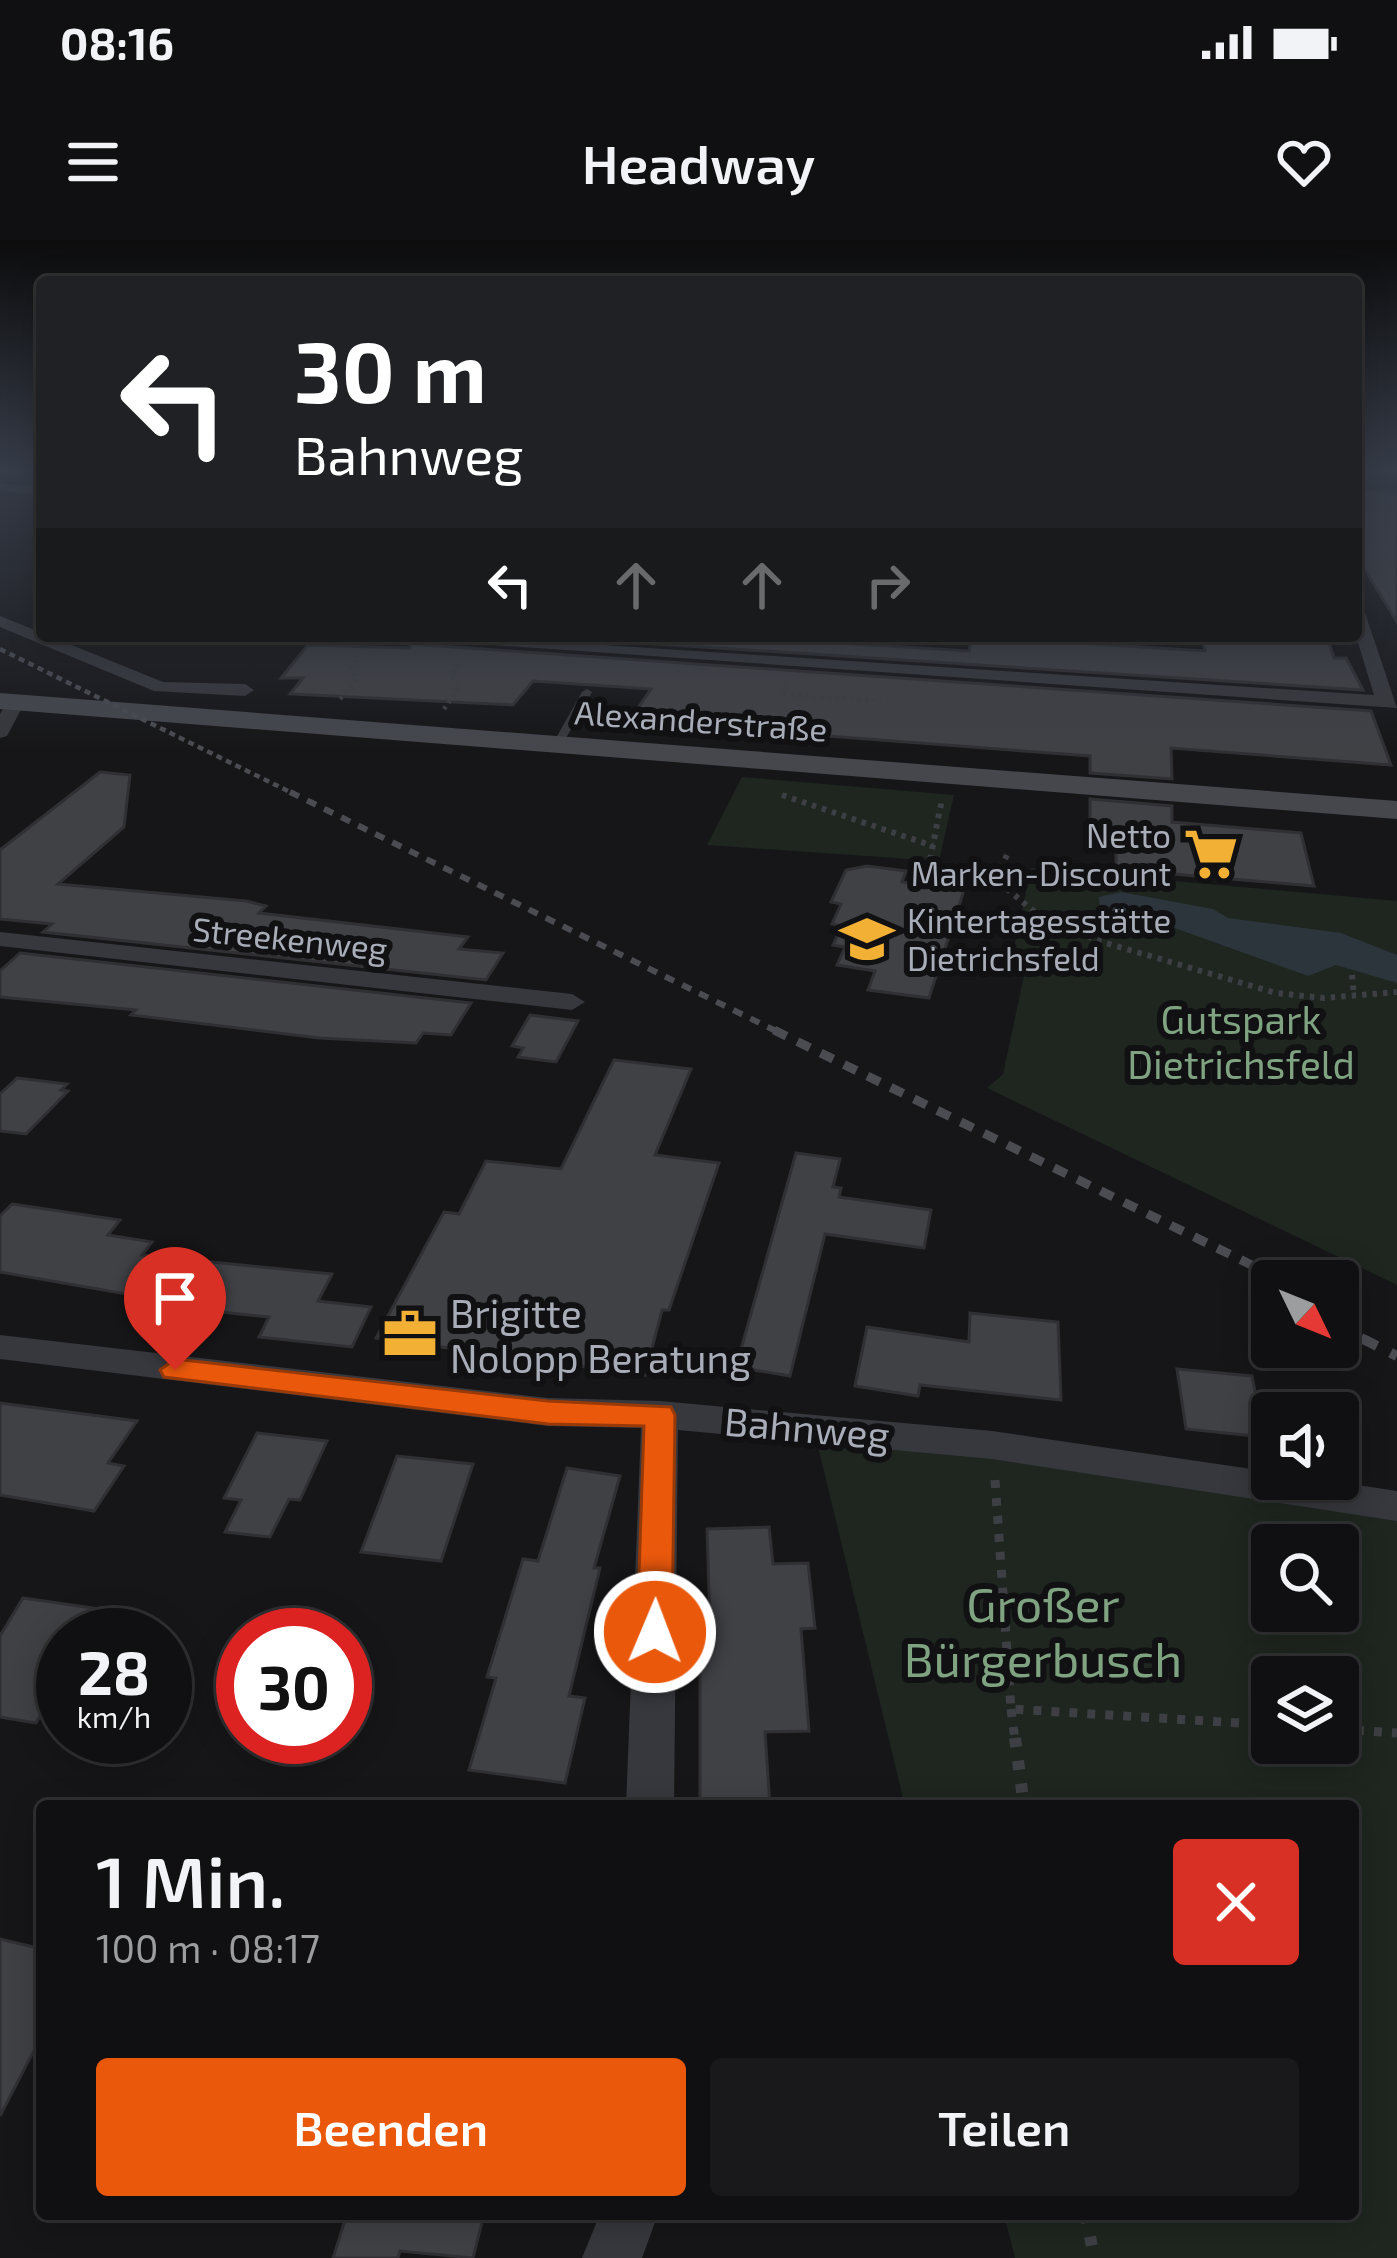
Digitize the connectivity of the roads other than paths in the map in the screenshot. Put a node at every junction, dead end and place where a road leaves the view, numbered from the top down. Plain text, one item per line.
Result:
1 (0, 621) edge
2 (36, 636) edge
3 (1362, 639) edge
4 (51, 642) edge
5 (474, 642) edge
6 (368, 644) edge
7 (261, 659) edge
8 (587, 692) dead end
9 (1391, 700) edge
10 (8, 702) edge
11 (224, 717) junction
12 (0, 732) edge
13 (557, 745) junction
14 (1397, 810) edge
15 (0, 939) edge
16 (572, 1002) dead end
17 (0, 1347) edge
18 (660, 1415) junction
19 (1397, 1506) edge
20 (650, 1800) edge
21 (627, 2220) edge
22 (612, 2258) edge

1 - 2 street
3 - 9 street
4 - 7 street
5 - 9 street
6 - 7 street
7 - 11 street
8 - 13 lane
10 - 11 main road, Alexanderstraße
10 - 12 street
11 - 13 main road, Alexanderstraße
13 - 14 main road, Alexanderstraße
15 - 16 street, Streekenweg
17 - 18 street, Bahnweg
18 - 19 street, Bahnweg
18 - 20 street
21 - 22 street

